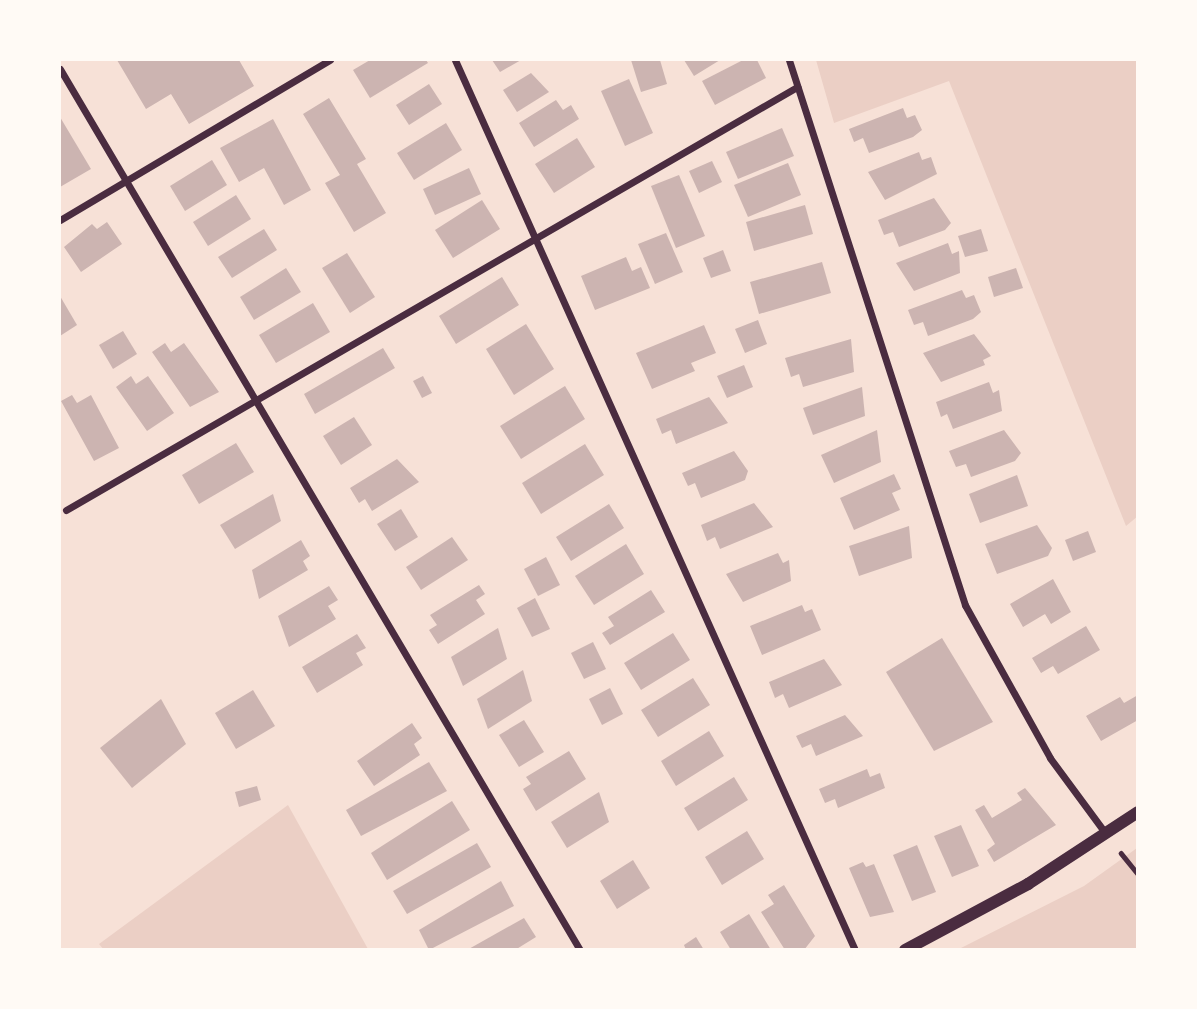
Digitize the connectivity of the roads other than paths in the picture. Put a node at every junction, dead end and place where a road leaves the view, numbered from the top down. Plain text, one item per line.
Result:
1 (330, 60) edge
2 (455, 60) edge
3 (789, 60) edge
4 (60, 69) edge
5 (797, 87) junction
6 (127, 178) junction
7 (60, 220) edge
8 (534, 237) junction
9 (256, 398) junction
10 (66, 510) dead end
11 (1138, 812) edge
12 (1106, 834) junction
13 (580, 950) edge
14 (855, 950) edge
15 (905, 950) edge

1 - 6 street
2 - 8 street
3 - 5 street
4 - 6 street
5 - 8 street
5 - 12 street
6 - 7 street
6 - 9 street
8 - 9 street
8 - 14 street
9 - 10 street
9 - 13 street
11 - 12 street
12 - 15 street

